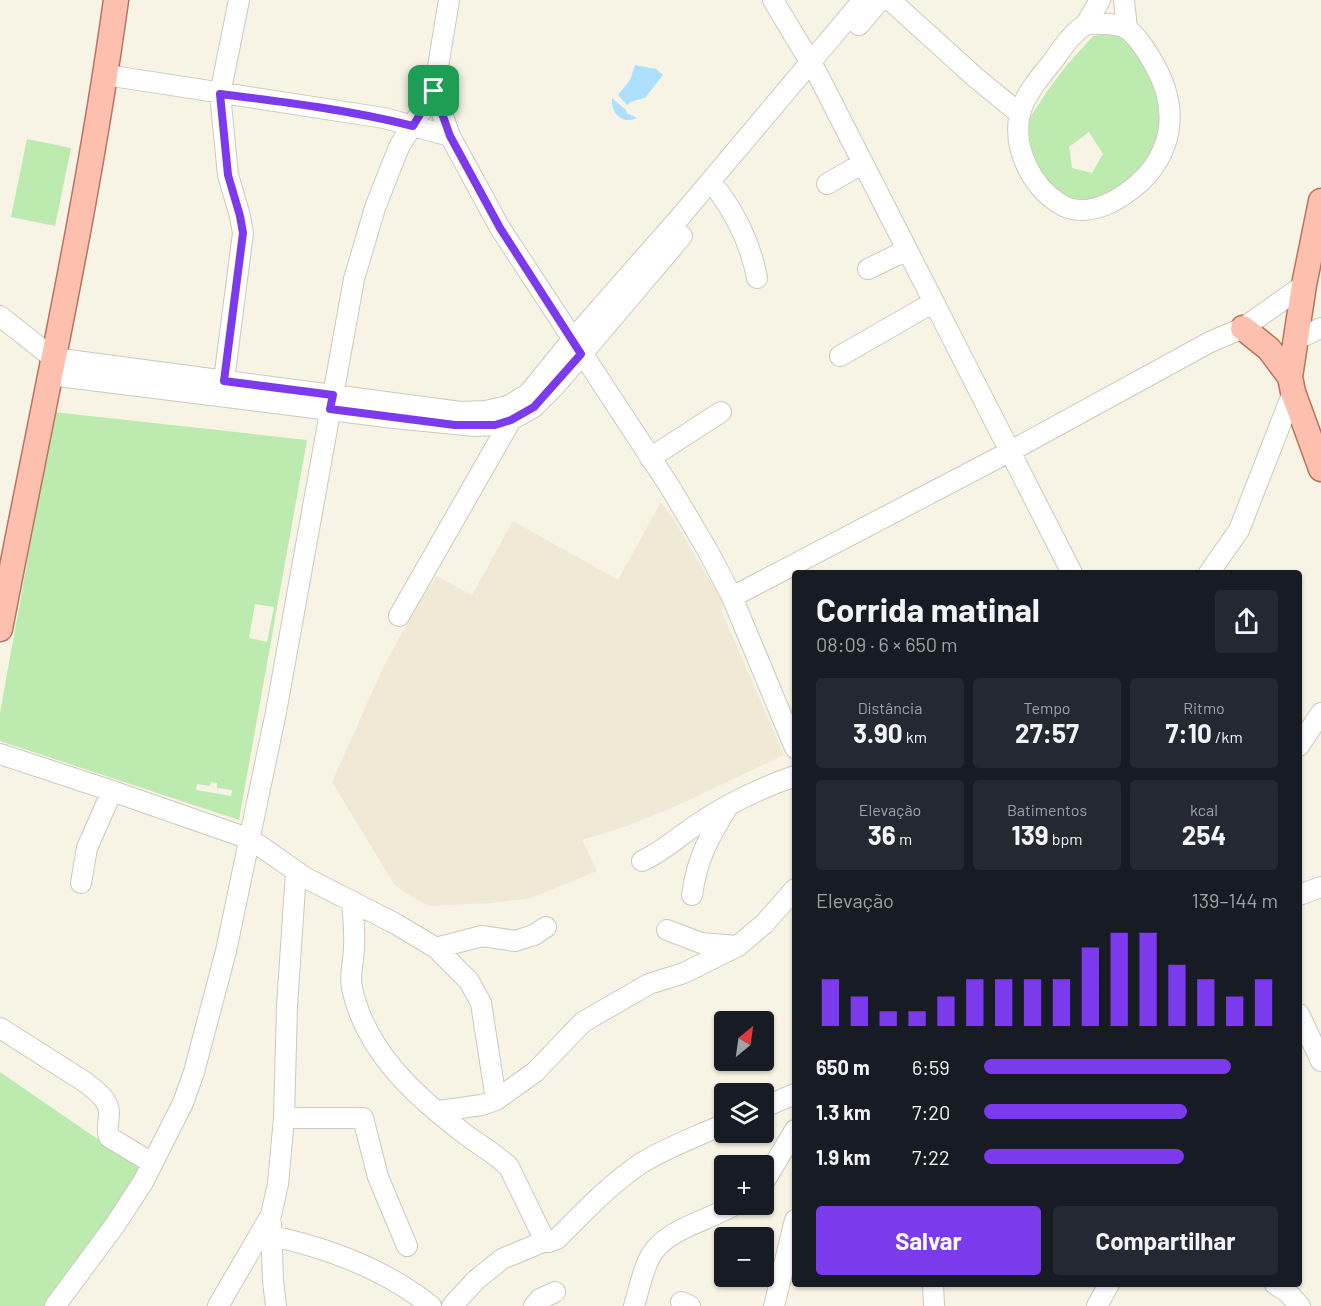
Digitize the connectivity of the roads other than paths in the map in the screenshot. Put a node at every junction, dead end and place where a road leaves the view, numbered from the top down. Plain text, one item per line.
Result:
1 (116, 0) edge
2 (239, 0) edge
3 (449, 0) edge
4 (773, 0) edge
5 (863, 0) edge
6 (880, 0) edge
7 (890, 0) edge
8 (1100, 0) edge
9 (1124, 0) edge
10 (1086, 24) junction
11 (1127, 29) junction
12 (814, 69) junction
13 (106, 75) junction
14 (434, 91) junction
15 (220, 94) junction
16 (1020, 114) junction
17 (413, 126) junction
18 (450, 136) junction
19 (862, 163) junction
20 (827, 184) dead end
21 (719, 192) junction
22 (1321, 201) edge
23 (907, 250) junction
24 (868, 269) dead end
25 (757, 278) dead end
26 (1304, 285) junction
27 (934, 302) junction
28 (0, 316) edge
29 (1243, 327) junction
30 (1321, 328) edge
31 (1295, 340) junction
32 (577, 347) junction
33 (840, 356) dead end
34 (52, 367) junction
35 (224, 381) junction
36 (1292, 385) junction
37 (332, 402) junction
38 (721, 412) dead end
39 (511, 420) junction
40 (1009, 452) junction
41 (650, 458) junction
42 (1321, 470) edge
43 (1070, 570) edge
44 (1211, 570) edge
45 (732, 597) junction
46 (399, 616) dead end
47 (0, 629) edge
48 (1321, 713) edge
49 (792, 741) edge
50 (1302, 742) edge
51 (0, 754) edge
52 (792, 777) edge
53 (112, 790) junction
54 (728, 806) junction
55 (250, 839) junction
56 (642, 861) dead end
57 (296, 872) junction
58 (81, 883) dead end
59 (1321, 887) edge
60 (792, 892) edge
61 (1302, 894) edge
62 (692, 895) dead end
63 (352, 901) junction
64 (546, 927) dead end
65 (667, 930) dead end
66 (738, 946) junction
67 (436, 948) junction
68 (1302, 1020) edge
69 (0, 1028) edge
70 (1321, 1061) edge
71 (792, 1095) edge
72 (496, 1100) junction
73 (774, 1103) edge
74 (439, 1111) junction
75 (284, 1118) junction
76 (714, 1128) edge
77 (792, 1135) edge
78 (152, 1163) junction
79 (774, 1165) edge
80 (271, 1215) junction
81 (718, 1215) edge
82 (792, 1232) edge
83 (272, 1236) junction
84 (545, 1241) junction
85 (407, 1246) dead end
86 (933, 1287) edge
87 (1107, 1287) edge
88 (1280, 1287) edge
89 (555, 1292) dead end
90 (55, 1306) edge
91 (218, 1306) edge
92 (276, 1306) edge
93 (431, 1306) edge
94 (452, 1306) edge
95 (534, 1306) edge
96 (634, 1306) edge
97 (774, 1306) edge
98 (934, 1306) edge
99 (1097, 1306) edge
100 (1300, 1306) edge

1 - 13 main road
2 - 15 street
3 - 14 street
4 - 12 street
5 - 12 street
6 - 12 street
7 - 16 street
8 - 10 street
9 - 11 street
10 - 11 street
10 - 16 street
11 - 16 street
12 - 19 street
12 - 21 street
12 - 32 street
13 - 15 street
13 - 34 main road
14 - 17 street
14 - 18 street
15 - 17 street
15 - 35 street
17 - 18 street
17 - 37 street
18 - 32 street
19 - 20 street
19 - 23 street
21 - 25 street
21 - 32 street
22 - 26 main road
23 - 24 street
23 - 27 street
26 - 29 street
26 - 31 main road
27 - 33 street
27 - 40 street
28 - 34 street
29 - 36 main road
29 - 40 street
30 - 31 street
31 - 36 main road
32 - 37 street
32 - 39 street
32 - 41 street
34 - 35 street
34 - 37 street
34 - 47 main road
35 - 37 street
36 - 42 main road
36 - 44 street
37 - 39 street
37 - 55 street
38 - 41 street
39 - 46 street
40 - 43 street
40 - 45 street
41 - 45 street
45 - 49 street
48 - 50 street
51 - 53 street
52 - 54 street
53 - 55 street
53 - 58 street
54 - 56 street
54 - 62 street
55 - 57 street
55 - 78 street
57 - 63 street
57 - 75 street
59 - 61 street
60 - 66 street
63 - 67 street
63 - 74 street
64 - 67 street
65 - 66 street
66 - 72 street
67 - 72 street
68 - 70 street
69 - 78 street
71 - 73 street
72 - 74 street
74 - 84 street
75 - 80 street
75 - 85 street
76 - 84 street
77 - 79 street
78 - 90 street
80 - 83 street
80 - 91 street
81 - 96 street
82 - 97 street
83 - 92 street
83 - 93 street
84 - 94 street
86 - 98 street
87 - 99 street
88 - 100 street
89 - 95 street

